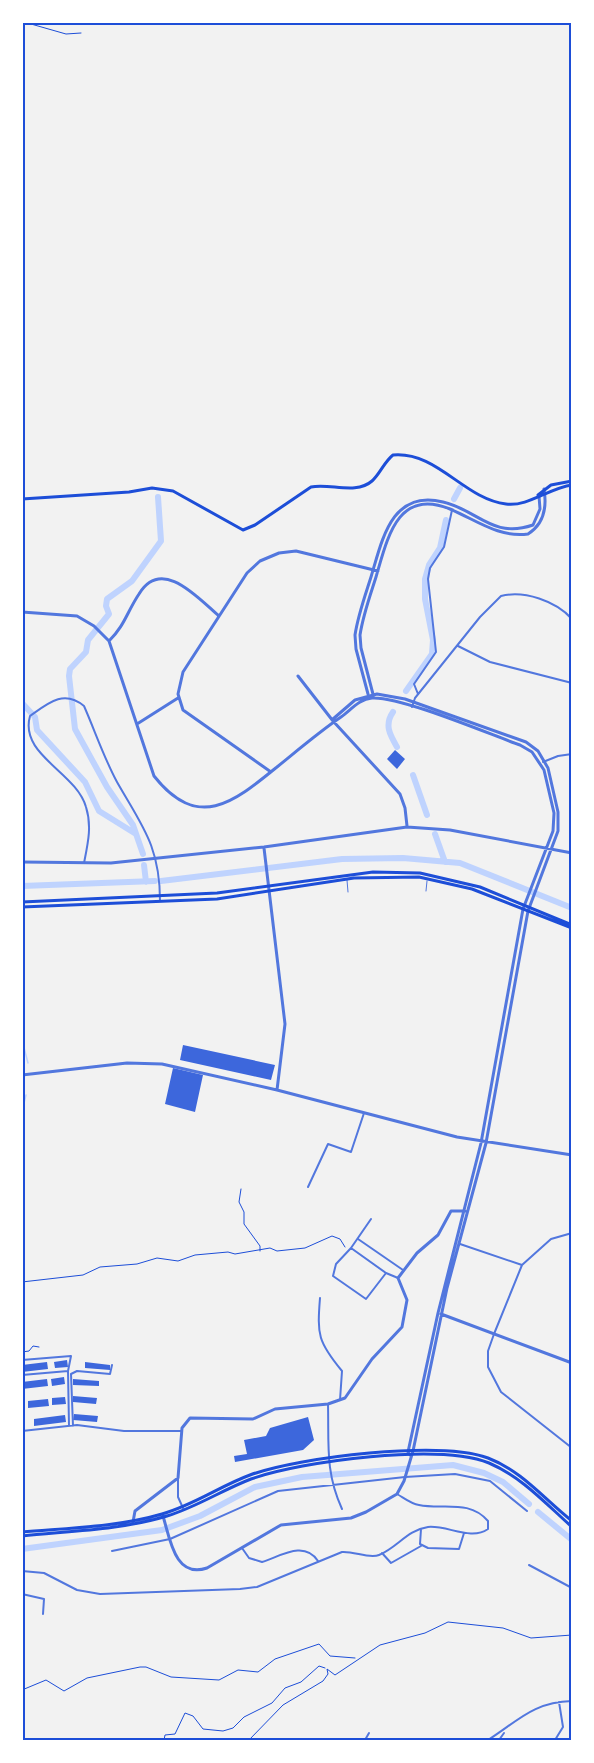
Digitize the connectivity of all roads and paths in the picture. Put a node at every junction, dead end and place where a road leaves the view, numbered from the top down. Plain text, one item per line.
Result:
1 (24, 22) edge
2 (81, 33) dead end
3 (572, 483) edge
4 (544, 491) junction
5 (538, 495) junction
6 (22, 499) edge
7 (452, 510) junction
8 (375, 570) junction
9 (22, 612) edge
10 (219, 616) junction
11 (572, 619) edge
12 (109, 641) junction
13 (457, 646) junction
14 (298, 676) dead end
15 (572, 683) edge
16 (418, 695) junction
17 (371, 696) junction
18 (178, 698) junction
19 (413, 702) junction
20 (412, 707) junction
21 (333, 721) junction
22 (137, 724) junction
23 (572, 754) edge
24 (543, 763) junction
25 (271, 772) junction
26 (406, 827) junction
27 (264, 847) junction
28 (550, 849) junction
29 (572, 853) edge
30 (156, 859) junction
31 (22, 862) edge
32 (84, 863) junction
33 (347, 877) junction
34 (427, 878) junction
35 (270, 883) junction
36 (271, 891) junction
37 (426, 891) dead end
38 (348, 892) dead end
39 (160, 895) junction
40 (160, 901) junction
41 (22, 902) edge
42 (22, 907) edge
43 (526, 908) junction
44 (572, 927) edge
45 (22, 1075) edge
46 (277, 1090) junction
47 (364, 1113) junction
48 (483, 1143) junction
49 (572, 1155) edge
50 (308, 1187) dead end
51 (241, 1189) dead end
52 (465, 1211) junction
53 (371, 1219) dead end
54 (572, 1233) edge
55 (358, 1239) junction
56 (460, 1244) junction
57 (351, 1248) junction
58 (260, 1251) junction
59 (348, 1251) junction
60 (522, 1265) junction
61 (403, 1270) junction
62 (386, 1273) junction
63 (398, 1278) junction
64 (22, 1282) edge
65 (320, 1298) dead end
66 (441, 1314) junction
67 (494, 1334) junction
68 (39, 1347) dead end
69 (22, 1352) edge
70 (22, 1360) edge
71 (572, 1363) edge
72 (112, 1365) dead end
73 (68, 1371) junction
74 (22, 1375) edge
75 (340, 1400) junction
76 (328, 1404) junction
77 (69, 1426) junction
78 (73, 1426) junction
79 (22, 1431) edge
80 (182, 1431) junction
81 (572, 1448) edge
82 (410, 1453) junction
83 (328, 1460) junction
84 (405, 1475) junction
85 (178, 1478) junction
86 (331, 1484) junction
87 (397, 1494) junction
88 (183, 1509) junction
89 (342, 1509) dead end
90 (527, 1511) dead end
91 (163, 1515) junction
92 (572, 1521) edge
93 (133, 1522) junction
94 (572, 1527) edge
95 (421, 1529) junction
96 (465, 1532) junction
97 (22, 1534) edge
98 (171, 1539) junction
99 (422, 1546) junction
100 (242, 1548) junction
101 (112, 1551) dead end
102 (382, 1553) junction
103 (318, 1561) junction
104 (529, 1565) dead end
105 (23, 1572) edge
106 (572, 1588) edge
107 (22, 1594) edge
108 (43, 1614) dead end
109 (572, 1635) edge
110 (357, 1658) junction
111 (327, 1668) junction
112 (22, 1690) edge
113 (560, 1701) junction
114 (572, 1701) edge
115 (505, 1731) junction
116 (369, 1733) dead end
117 (164, 1740) edge
118 (249, 1740) edge
119 (365, 1740) edge
120 (488, 1740) edge
121 (499, 1740) edge
122 (555, 1740) edge

1 - 2 path
3 - 4 main road
4 - 5 main road
4 - 7 street
5 - 6 main road
5 - 8 street
7 - 8 street
7 - 16 street
8 - 10 street
8 - 17 street
9 - 12 street
10 - 12 street
10 - 18 street
11 - 13 street
12 - 22 street
13 - 15 street
13 - 16 street
14 - 21 street
16 - 19 street
17 - 19 street
17 - 20 street
17 - 21 street
18 - 22 street
18 - 25 street
19 - 20 street
19 - 24 street
20 - 24 street
21 - 25 street
21 - 26 street
22 - 25 street
23 - 24 street
24 - 28 street
26 - 27 street
26 - 28 street
27 - 30 street
27 - 35 street
28 - 29 street
28 - 43 street
30 - 32 street
30 - 32 street
30 - 39 street
31 - 32 street
33 - 34 main road
33 - 35 main road
33 - 36 main road
33 - 38 lane
33 - 43 main road
34 - 37 lane
34 - 43 main road
35 - 36 street
35 - 39 main road
36 - 40 main road
36 - 46 street
39 - 40 street
39 - 41 main road
40 - 42 main road
43 - 44 main road
43 - 48 street
45 - 46 street
46 - 47 street
47 - 48 street
47 - 50 street
48 - 49 street
48 - 52 street
48 - 56 street
51 - 58 path
52 - 61 street
52 - 82 street
53 - 55 street
54 - 60 street
55 - 57 street
55 - 61 street
56 - 60 street
56 - 66 street
57 - 59 street
57 - 62 street
58 - 59 path
58 - 64 path
59 - 62 street
60 - 67 street
61 - 63 street
62 - 63 street
63 - 75 street
65 - 75 street
66 - 67 street
66 - 82 street
67 - 71 street
67 - 81 street
68 - 69 path
70 - 73 street
72 - 78 street
73 - 74 street
73 - 77 street
75 - 76 street
76 - 80 street
76 - 83 street
77 - 78 street
77 - 79 street
78 - 80 street
80 - 85 street
82 - 83 main road
82 - 84 street
82 - 92 main road
82 - 94 main road
83 - 86 street
83 - 88 main road
84 - 86 street
84 - 87 street
84 - 90 street
85 - 88 street
85 - 93 street
86 - 89 street
86 - 98 street
87 - 96 street
87 - 100 street
88 - 91 main road
91 - 93 main road
91 - 98 street
93 - 97 main road
95 - 96 street
95 - 99 street
95 - 102 street
96 - 99 street
98 - 100 street
98 - 101 street
99 - 102 street
100 - 103 street
102 - 103 street
103 - 105 street
104 - 106 street
107 - 108 street
109 - 110 path
110 - 111 path
110 - 112 path
111 - 117 path
111 - 118 path
113 - 114 street
113 - 115 street
113 - 122 street
115 - 120 street
115 - 121 street
116 - 119 street

